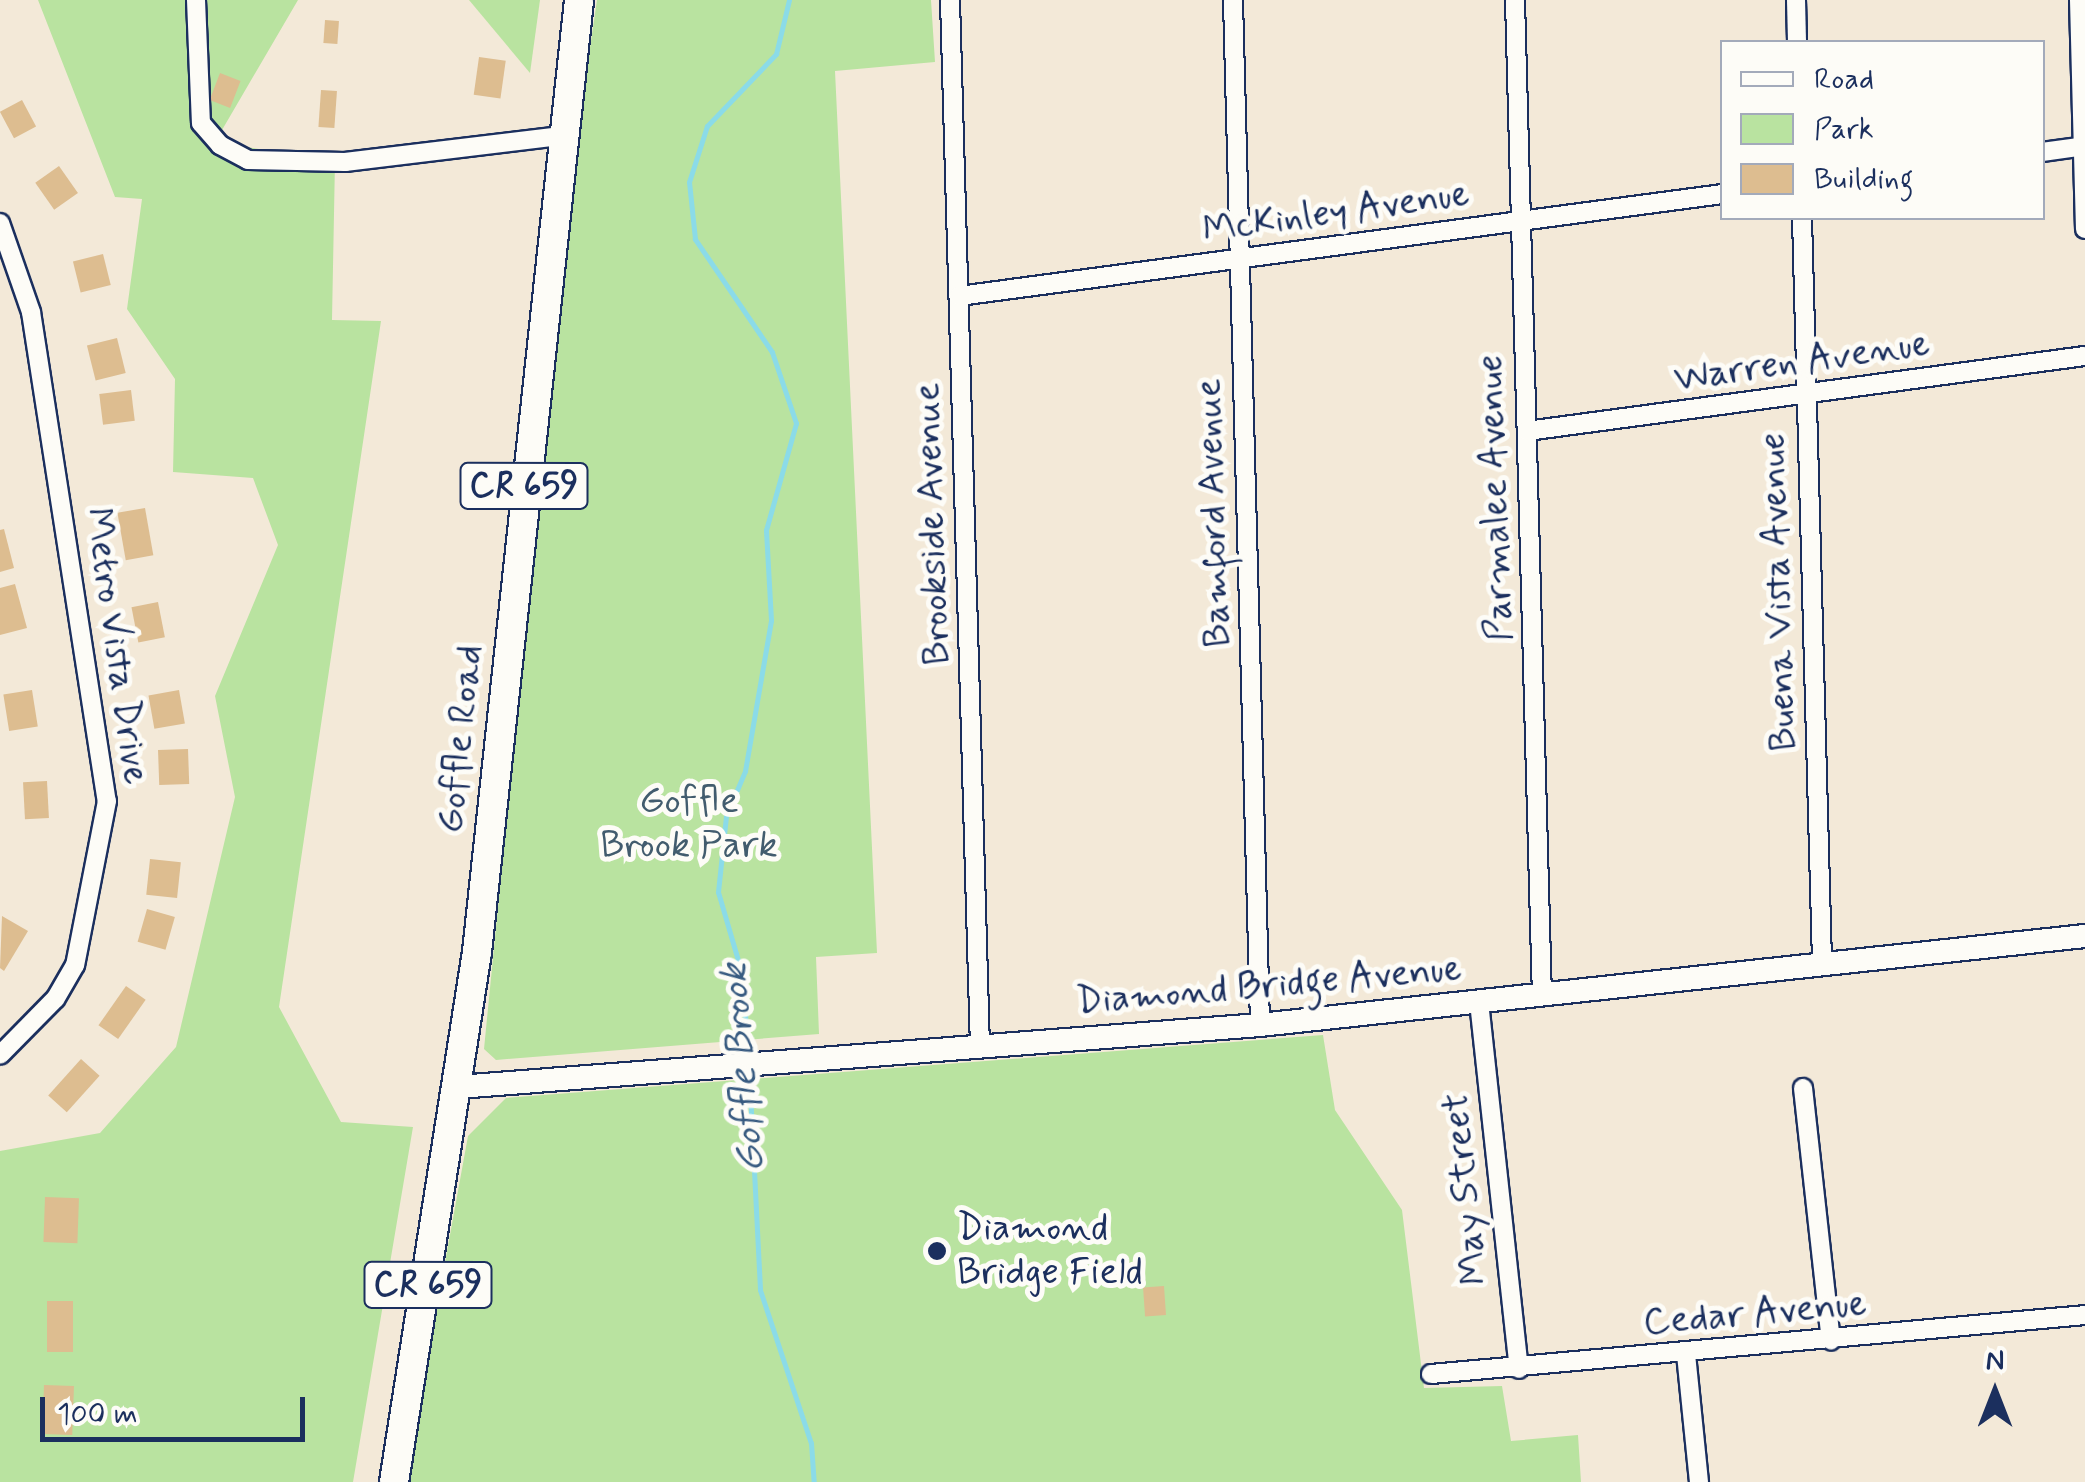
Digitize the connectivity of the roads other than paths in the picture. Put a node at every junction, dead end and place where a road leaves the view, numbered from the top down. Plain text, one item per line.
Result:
1 (196, 0) edge
2 (579, 0) edge
3 (950, 0) edge
4 (1233, 0) edge
5 (1514, 0) edge
6 (1796, 0) edge
7 (2079, 0) edge
8 (1797, 40) edge
9 (561, 136) junction
10 (2084, 147) edge
11 (2045, 152) edge
12 (1720, 194) edge
13 (1802, 220) edge
14 (1521, 221) junction
15 (0, 223) edge
16 (2085, 228) edge
17 (1240, 258) junction
18 (959, 296) junction
19 (2085, 356) edge
20 (1806, 394) junction
21 (1527, 431) junction
22 (2085, 936) edge
23 (1822, 964) junction
24 (1542, 995) junction
25 (1479, 1002) junction
26 (1260, 1025) junction
27 (980, 1047) junction
28 (0, 1055) edge
29 (458, 1088) junction
30 (1803, 1088) dead end
31 (2085, 1315) edge
32 (1831, 1340) junction
33 (1686, 1354) junction
34 (1518, 1369) junction
35 (1432, 1374) dead end
36 (394, 1482) edge
37 (1699, 1482) edge

1 - 9 street
2 - 9 main road, Goffle Road / CR 659
3 - 18 street, Brookside Avenue
4 - 17 street, Bamford Avenue
5 - 14 street, Parmalee Avenue
6 - 8 street
7 - 10 street
9 - 29 main road, Goffle Road / CR 659
10 - 11 street
10 - 16 street
12 - 14 street, McKinley Avenue
13 - 20 street, Buena Vista Avenue
14 - 17 street, McKinley Avenue
14 - 21 street, Parmalee Avenue
15 - 28 street, Metro Vista Drive
17 - 18 street, McKinley Avenue
17 - 26 street, Bamford Avenue
18 - 27 street, Brookside Avenue
19 - 20 street, Warren Avenue
20 - 21 street, Warren Avenue
20 - 23 street, Buena Vista Avenue
21 - 24 street, Parmalee Avenue
22 - 23 street, Diamond Bridge Avenue
23 - 24 street, Diamond Bridge Avenue
24 - 25 street, Diamond Bridge Avenue
25 - 26 street, Diamond Bridge Avenue
25 - 34 street, May Street
26 - 27 street, Diamond Bridge Avenue
27 - 29 street, Diamond Bridge Avenue
29 - 36 main road, Goffle Road / CR 659
30 - 32 street
31 - 32 street, Cedar Avenue
32 - 33 street, Cedar Avenue
33 - 34 street, Cedar Avenue
33 - 37 street
34 - 35 street, Cedar Avenue

